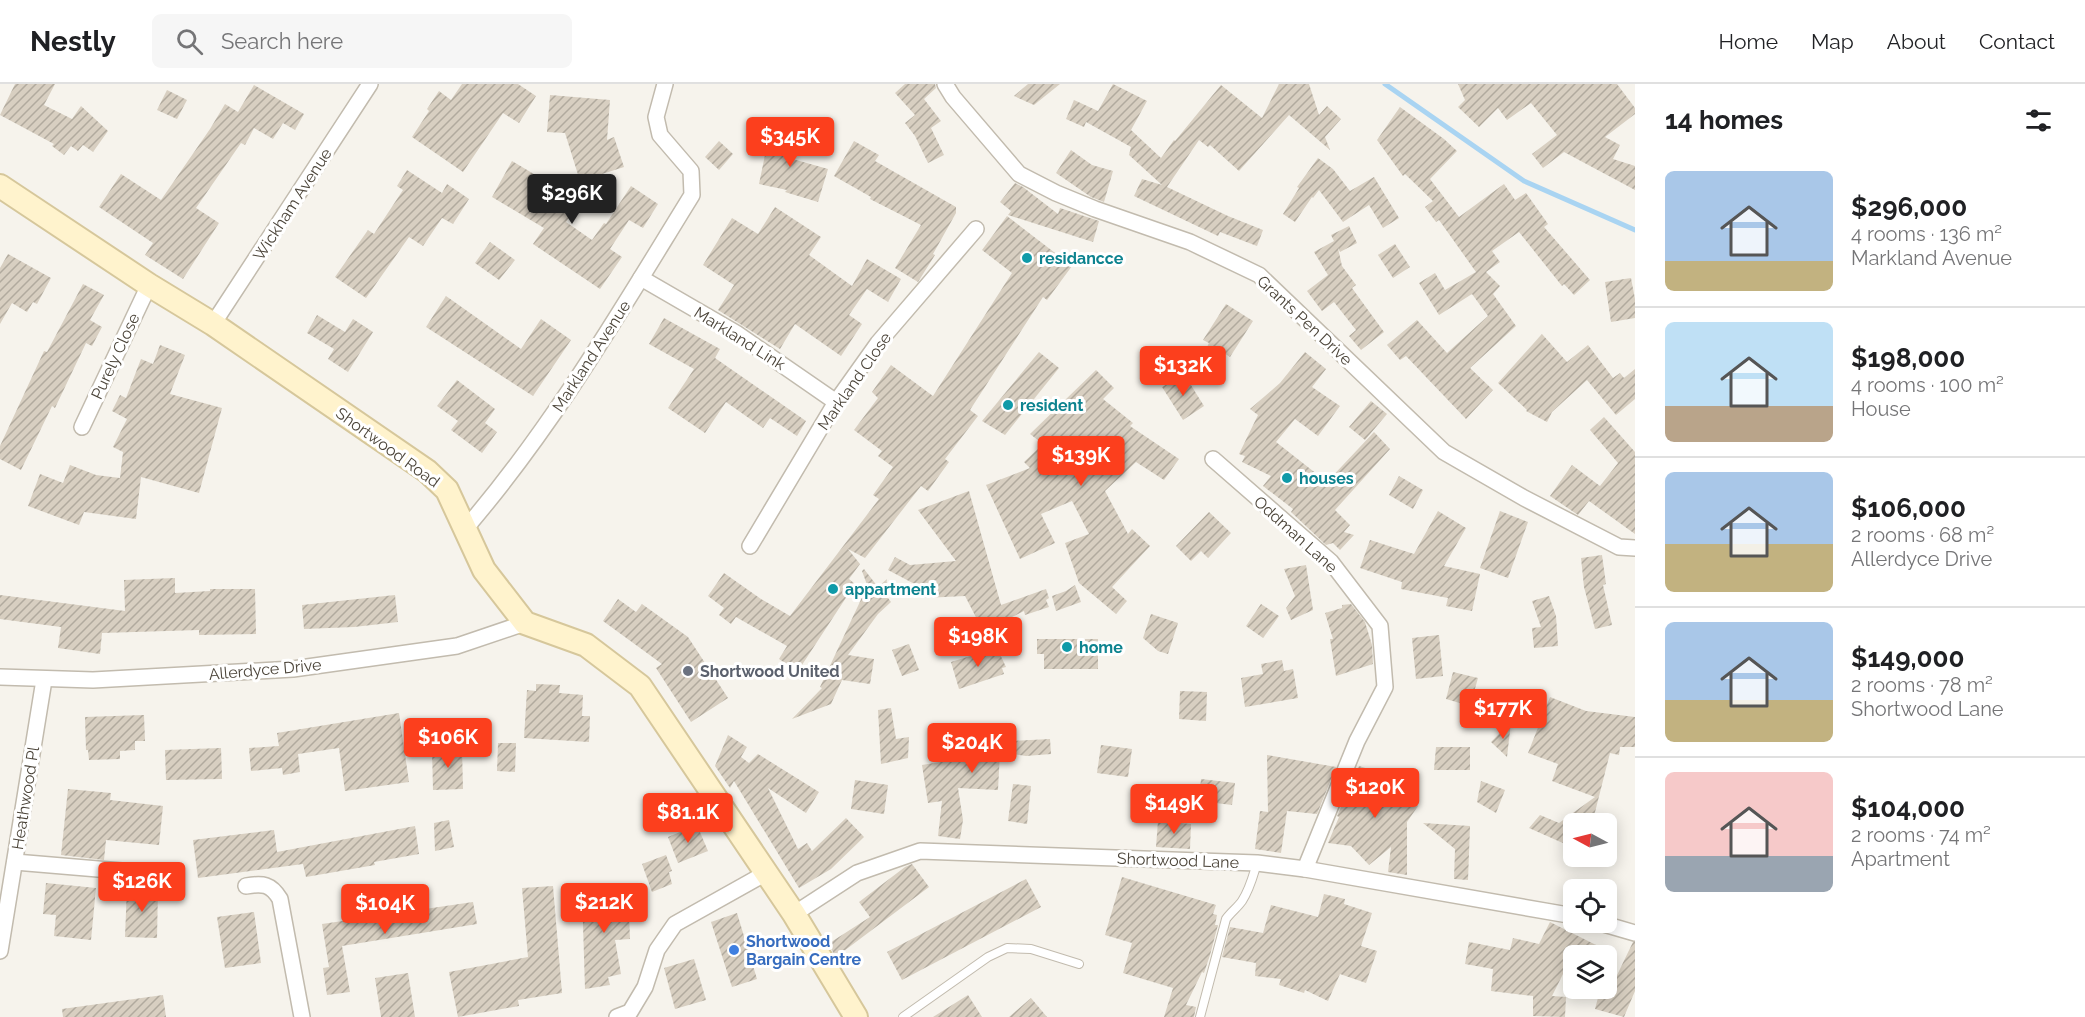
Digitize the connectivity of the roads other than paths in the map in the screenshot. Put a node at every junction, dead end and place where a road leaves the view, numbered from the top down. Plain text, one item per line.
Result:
1 (370, 84) edge
2 (665, 84) edge
3 (945, 84) edge
4 (1, 190) edge
5 (976, 229) dead end
6 (641, 278) junction
7 (148, 285) junction
8 (213, 324) junction
9 (836, 402) junction
10 (82, 427) dead end
11 (1213, 459) dead end
12 (465, 529) junction
13 (750, 546) dead end
14 (1635, 549) edge
15 (525, 623) junction
16 (0, 677) edge
17 (44, 680) junction
18 (15, 861) junction
19 (1257, 863) junction
20 (1305, 868) junction
21 (766, 873) junction
22 (157, 874) dead end
23 (246, 886) dead end
24 (794, 914) junction
25 (1563, 914) edge
26 (1617, 928) edge
27 (1635, 933) edge
28 (0, 951) edge
29 (1079, 964) dead end
30 (302, 1017) edge
31 (617, 1017) edge
32 (856, 1017) edge
33 (903, 1017) edge
34 (1200, 1017) edge

1 - 8 street, Wickham Avenue
2 - 6 street, Markland Avenue
3 - 14 street, Grants Pen Drive
4 - 7 main road, Shortwood Road
5 - 9 street, Markland Close
6 - 9 street, Markland Link
6 - 12 street, Markland Avenue
7 - 8 main road, Shortwood Road
7 - 10 street, Purely Close
8 - 12 main road, Shortwood Road
9 - 13 street, Markland Close
11 - 20 street, Oddman Lane
12 - 15 main road, Shortwood Road
15 - 17 street, Allerdyce Drive
15 - 21 main road
16 - 17 street, Allerdyce Drive
17 - 18 street, Heathwood Pl
18 - 22 street
18 - 28 street, Heathwood Pl
19 - 20 street, Shortwood Lane
19 - 24 street, Shortwood Lane
19 - 34 lane
20 - 25 street, Shortwood Lane
21 - 24 main road
21 - 31 street
23 - 30 street
24 - 32 main road
26 - 27 street
29 - 33 lane

